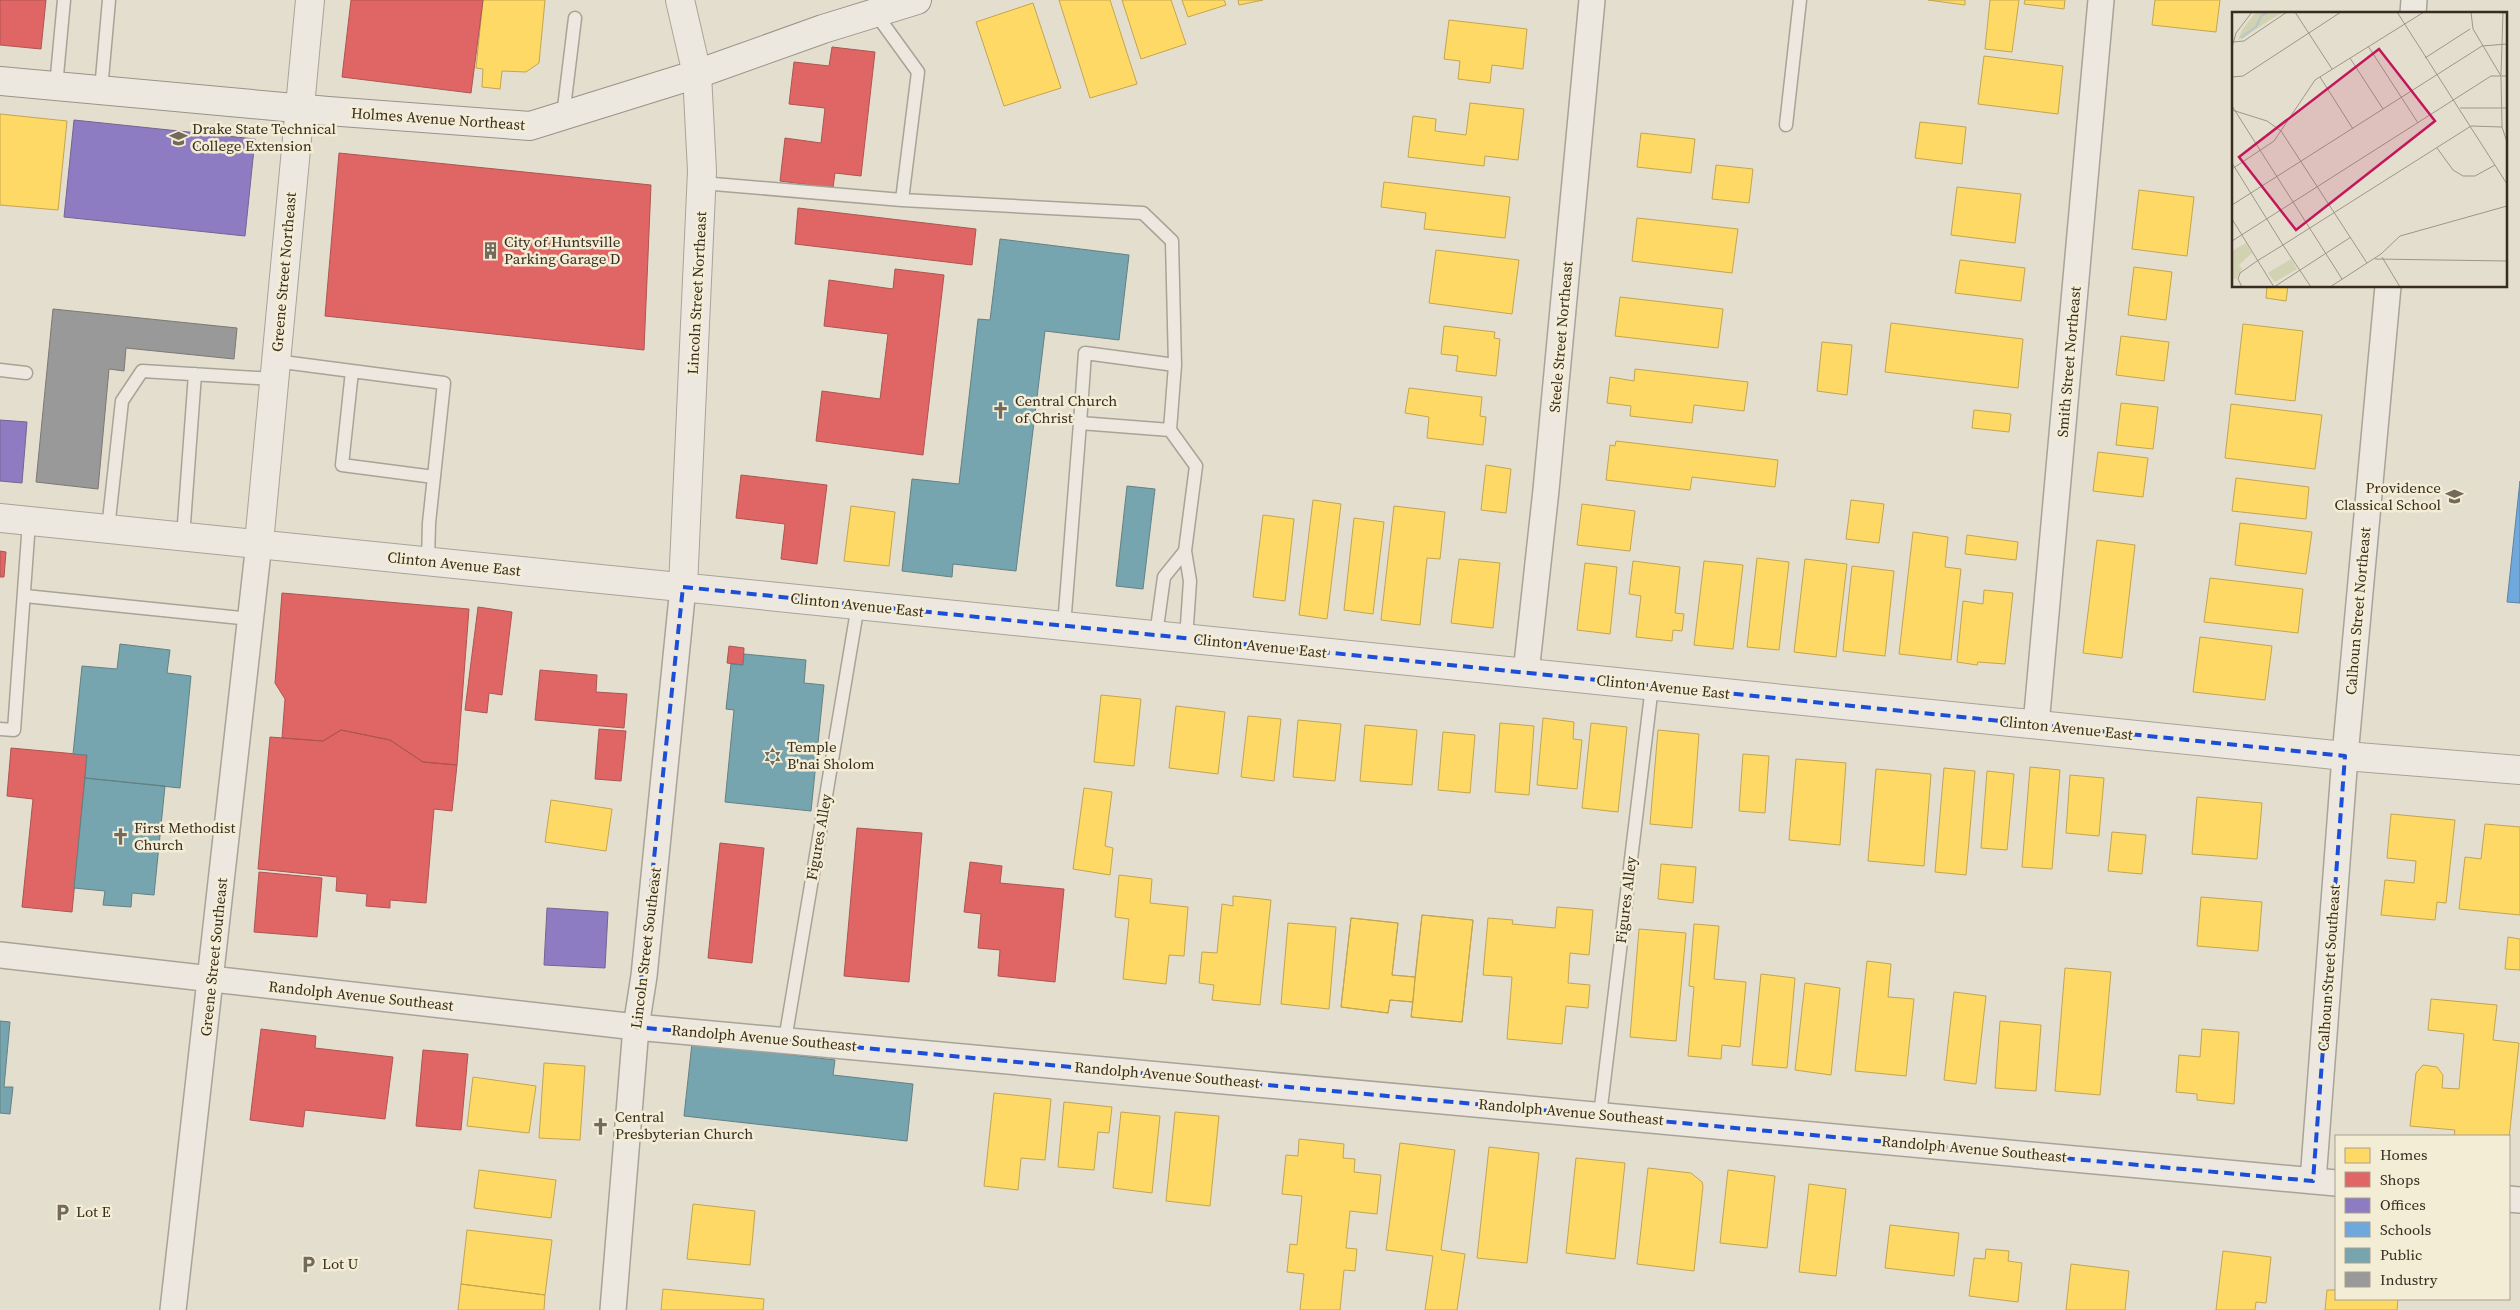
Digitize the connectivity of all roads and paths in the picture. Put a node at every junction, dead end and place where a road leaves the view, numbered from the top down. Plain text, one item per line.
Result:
1 (64, 0) edge
2 (109, 0) edge
3 (310, 0) edge
4 (680, 0) edge
5 (916, 0) edge
6 (1592, 0) edge
7 (1800, 0) edge
8 (2101, 0) edge
9 (876, 14) junction
10 (575, 18) dead end
11 (697, 74) junction
12 (0, 81) edge
13 (56, 86) junction
14 (101, 90) junction
15 (299, 108) junction
16 (563, 116) junction
17 (1786, 125) dead end
18 (702, 183) junction
19 (902, 200) junction
20 (2388, 288) edge
21 (1175, 365) junction
22 (0, 370) edge
23 (274, 370) junction
24 (352, 371) junction
25 (26, 373) dead end
26 (195, 374) junction
27 (1080, 423) junction
28 (1170, 430) junction
29 (434, 477) junction
30 (0, 518) edge
31 (29, 522) junction
32 (108, 529) junction
33 (183, 537) junction
34 (259, 543) junction
35 (1185, 551) junction
36 (428, 561) junction
37 (683, 587) junction
38 (25, 596) junction
39 (858, 605) junction
40 (251, 619) junction
41 (1064, 626) junction
42 (1156, 636) junction
43 (1186, 639) junction
44 (1526, 673) junction
45 (1652, 686) junction
46 (2036, 725) junction
47 (0, 729) edge
48 (2345, 756) junction
49 (2520, 770) edge
50 (0, 954) edge
51 (211, 978) junction
52 (636, 1026) junction
53 (785, 1040) junction
54 (1600, 1115) junction
55 (2324, 1182) edge
56 (173, 1310) edge
57 (612, 1310) edge

1 - 13 lane
2 - 14 lane
3 - 15 street, Greene Street Northeast
4 - 11 street, Lincoln Street Northeast
5 - 9 street, Holmes Avenue Northeast
6 - 44 street, Steele Street Northeast
7 - 17 lane
8 - 46 street, Smith Street Northeast
9 - 11 street, Holmes Avenue Northeast
9 - 19 lane
10 - 16 lane
11 - 16 street, Holmes Avenue Northeast
11 - 18 street, Lincoln Street Northeast
12 - 13 street, Holmes Avenue Northeast
13 - 14 street, Holmes Avenue Northeast
14 - 15 street, Holmes Avenue Northeast
15 - 16 street, Holmes Avenue Northeast
15 - 23 street, Greene Street Northeast
18 - 19 lane
18 - 37 street, Lincoln Street Northeast
19 - 21 lane
20 - 48 street, Calhoun Street Northeast
21 - 27 lane
21 - 28 lane
22 - 25 lane
23 - 24 lane
23 - 26 lane
23 - 34 street, Greene Street Northeast
24 - 29 lane
24 - 29 lane
26 - 32 lane
26 - 33 lane
27 - 28 lane
27 - 41 lane
28 - 35 lane
29 - 36 lane
30 - 31 street, Clinton Avenue East
31 - 32 street, Clinton Avenue East
31 - 38 lane
32 - 33 street, Clinton Avenue East
33 - 34 street, Clinton Avenue East
34 - 36 street, Clinton Avenue East
34 - 40 street, Greene Street Southeast
35 - 42 lane
35 - 43 lane
36 - 37 street, Clinton Avenue East
37 - 39 street, Clinton Avenue East
37 - 52 street, Lincoln Street Southeast
38 - 40 lane
38 - 47 lane
39 - 41 street, Clinton Avenue East
39 - 53 lane, Figures Alley
40 - 51 street, Greene Street Southeast
41 - 42 street, Clinton Avenue East
42 - 43 street, Clinton Avenue East
43 - 44 street, Clinton Avenue East
44 - 45 street, Clinton Avenue East
45 - 46 street, Clinton Avenue East
45 - 54 lane, Figures Alley
46 - 48 street, Clinton Avenue East
48 - 49 street, Clinton Avenue East
48 - 55 street, Calhoun Street Southeast
50 - 51 street, Randolph Avenue Southeast
51 - 52 street, Randolph Avenue Southeast
51 - 56 street, Greene Street Southeast
52 - 53 street, Randolph Avenue Southeast
52 - 57 street, Lincoln Street Southeast
53 - 54 street, Randolph Avenue Southeast
54 - 55 street, Randolph Avenue Southeast

